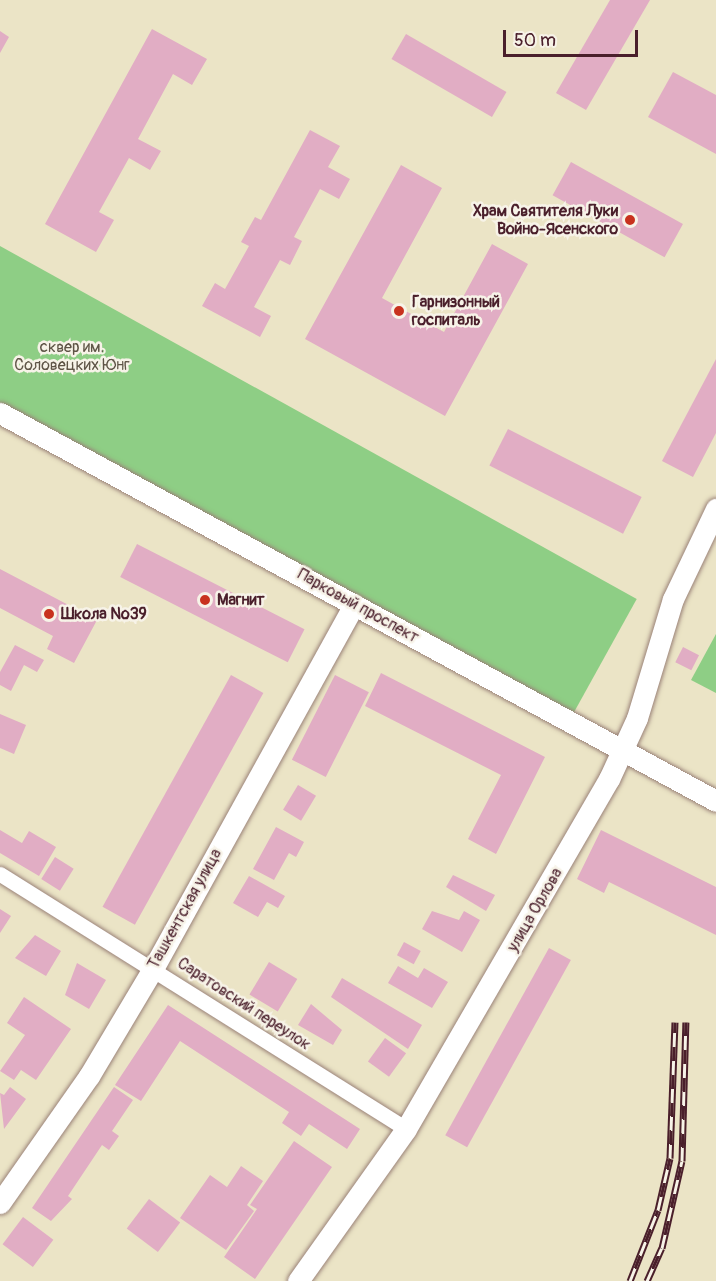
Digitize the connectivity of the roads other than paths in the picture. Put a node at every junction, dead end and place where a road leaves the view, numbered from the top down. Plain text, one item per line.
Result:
1 (0, 413) edge
2 (716, 509) edge
3 (354, 603) junction
4 (623, 752) junction
5 (716, 801) edge
6 (0, 874) edge
7 (154, 967) junction
8 (406, 1129) junction
9 (0, 1203) edge
10 (298, 1281) edge

1 - 3 main road, Парковый проспект
2 - 4 main road, улица Орлова
3 - 4 main road, Парковый проспект
3 - 7 main road, Ташкентская улица
4 - 5 main road, Парковый проспект
4 - 8 main road, улица Орлова
6 - 7 street, Саратовский переулок
7 - 8 street, Саратовский переулок
7 - 9 main road, Ташкентская улица
8 - 10 main road, улица Орлова

